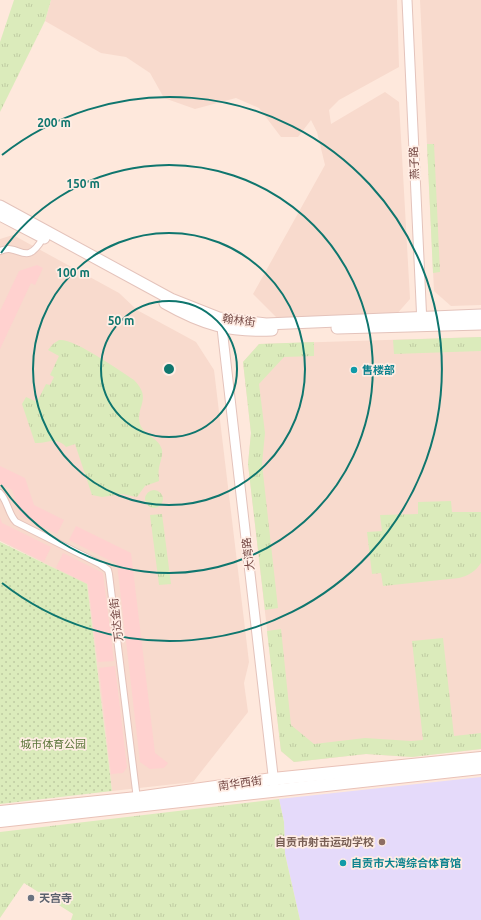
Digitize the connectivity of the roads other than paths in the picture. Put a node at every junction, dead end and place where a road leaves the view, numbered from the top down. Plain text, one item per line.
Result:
1 (408, 0) edge
2 (0, 206) edge
3 (0, 215) edge
4 (42, 238) junction
5 (0, 251) edge
6 (481, 315) edge
7 (422, 321) junction
8 (223, 323) junction
9 (481, 324) edge
10 (0, 493) edge
11 (481, 758) edge
12 (481, 768) edge
13 (274, 784) junction
14 (138, 802) junction
15 (0, 812) edge
16 (0, 821) edge

1 - 7 street, 燕子路
2 - 8 street, 翰林街
3 - 4 street, 翰林街
4 - 5 street
4 - 8 street, 翰林街
6 - 7 street, 翰林街
7 - 8 street, 翰林街
7 - 9 street, 翰林街
8 - 13 street, 大湾路
10 - 14 street, 万达金街
11 - 13 main road, 南华西街
12 - 13 main road, 南华西街
13 - 14 main road, 南华西街
14 - 15 main road, 南华西街
14 - 16 main road, 南华西街

